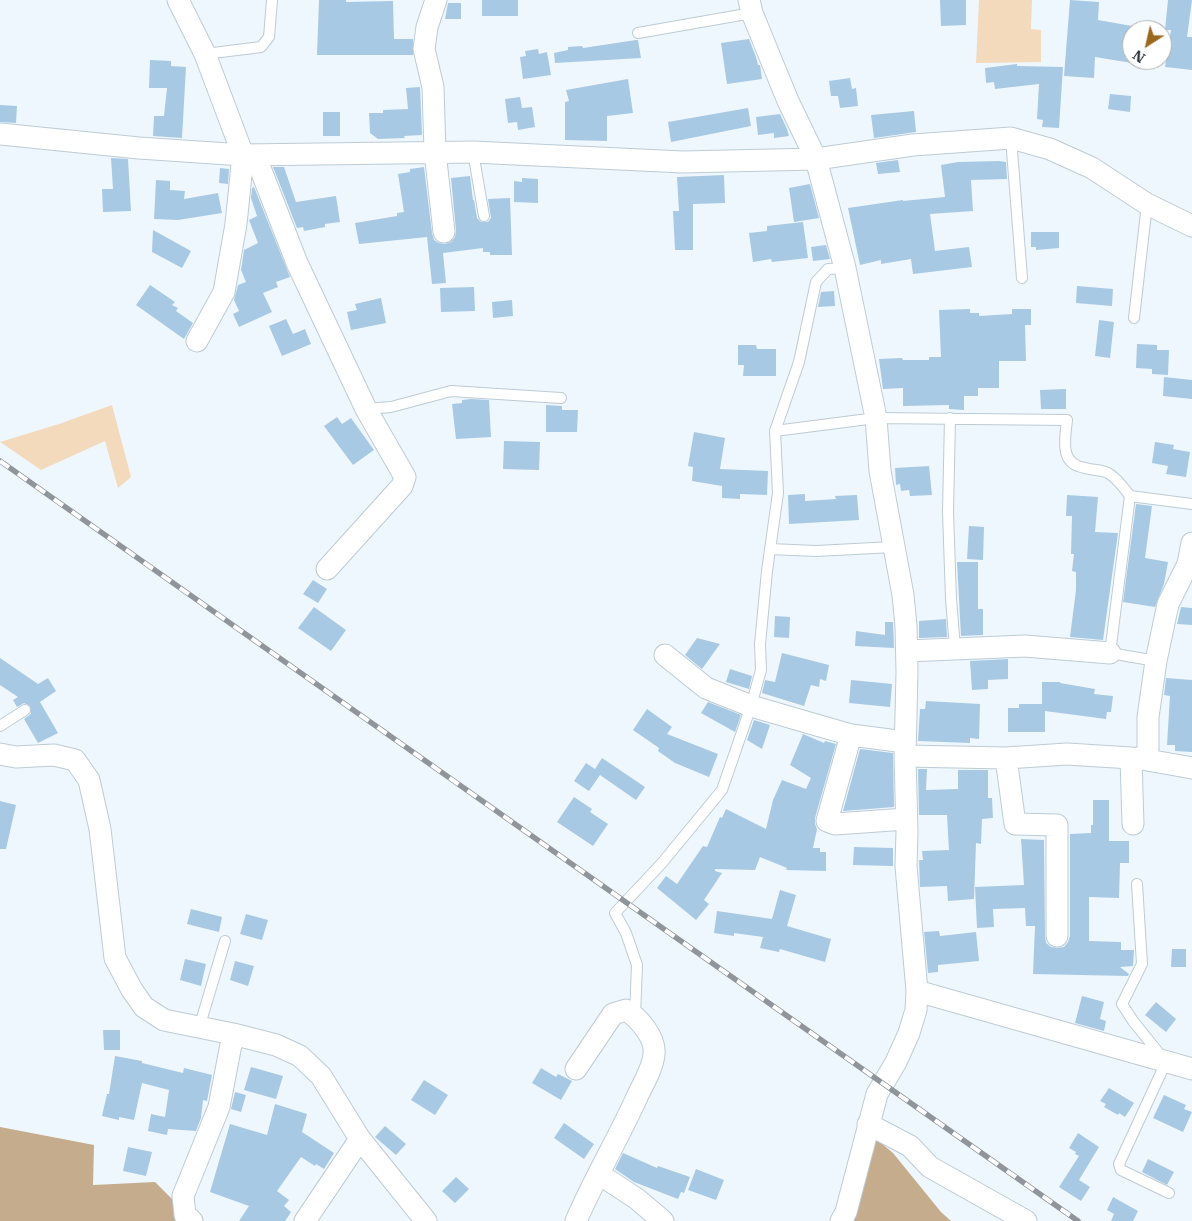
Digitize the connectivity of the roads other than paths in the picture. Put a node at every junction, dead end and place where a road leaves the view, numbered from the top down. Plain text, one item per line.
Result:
1 (178, 0) edge
2 (272, 0) edge
3 (436, 0) edge
4 (750, 6) edge
5 (638, 33) dead end
6 (205, 54) junction
7 (0, 134) edge
8 (1011, 138) junction
9 (435, 152) junction
10 (473, 152) junction
11 (249, 155) junction
12 (816, 159) junction
13 (1148, 204) junction
14 (484, 216) dead end
15 (1192, 226) edge
16 (444, 232) dead end
17 (845, 268) junction
18 (1022, 278) dead end
19 (1134, 318) dead end
20 (197, 341) dead end
21 (561, 398) dead end
22 (366, 409) junction
23 (876, 418) junction
24 (950, 418) junction
25 (775, 431) junction
26 (1130, 496) junction
27 (1192, 504) edge
28 (1192, 543) edge
29 (893, 547) junction
30 (770, 549) junction
31 (1190, 565) edge
32 (327, 569) dead end
33 (956, 648) junction
34 (907, 650) junction
35 (1110, 653) junction
36 (665, 656) dead end
37 (1156, 661) junction
38 (751, 706) junction
39 (25, 710) dead end
40 (0, 726) edge
41 (851, 734) junction
42 (905, 749) junction
43 (0, 754) edge
44 (1006, 758) junction
45 (1140, 758) junction
46 (1192, 768) edge
47 (1133, 824) dead end
48 (912, 826) junction
49 (1137, 884) dead end
50 (1057, 936) dead end
51 (225, 941) dead end
52 (917, 991) junction
53 (636, 1016) junction
54 (199, 1028) junction
55 (233, 1034) junction
56 (1166, 1062) junction
57 (1192, 1068) edge
58 (576, 1069) dead end
59 (868, 1124) junction
60 (360, 1139) junction
61 (598, 1174) junction
62 (1169, 1193) dead end
63 (192, 1221) edge
64 (305, 1221) edge
65 (426, 1221) edge
66 (576, 1221) edge
67 (663, 1221) edge
68 (841, 1221) edge
69 (1026, 1221) edge

1 - 6 street
2 - 6 lane
3 - 9 street
4 - 5 lane
4 - 12 street
6 - 11 street
7 - 11 street
8 - 12 street
8 - 13 street
8 - 18 lane
9 - 10 street
9 - 11 street
9 - 16 street
10 - 12 street
10 - 14 lane
11 - 20 street
11 - 22 street
12 - 17 street
13 - 15 street
13 - 19 lane
17 - 23 street
17 - 25 lane
21 - 22 lane
22 - 32 street
23 - 24 lane
23 - 25 lane
23 - 29 street
24 - 26 lane
24 - 33 lane
25 - 30 lane
26 - 27 lane
26 - 35 lane
28 - 31 street
29 - 30 lane
29 - 34 street
30 - 38 lane
31 - 37 street
33 - 34 street
33 - 35 street
34 - 42 street
35 - 37 lane
36 - 38 street
37 - 45 street
38 - 41 street
38 - 53 lane
39 - 40 lane
41 - 42 street
41 - 48 street
42 - 44 street
42 - 48 street
43 - 54 street
44 - 45 street
44 - 50 street
45 - 46 street
45 - 47 street
48 - 52 street
49 - 56 lane
51 - 54 lane
52 - 56 street
52 - 59 street
53 - 58 street
53 - 61 street
54 - 55 street
55 - 60 street
55 - 63 street
56 - 57 street
56 - 62 lane
59 - 68 street
59 - 69 street
60 - 64 street
60 - 65 street
61 - 66 street
61 - 67 street

